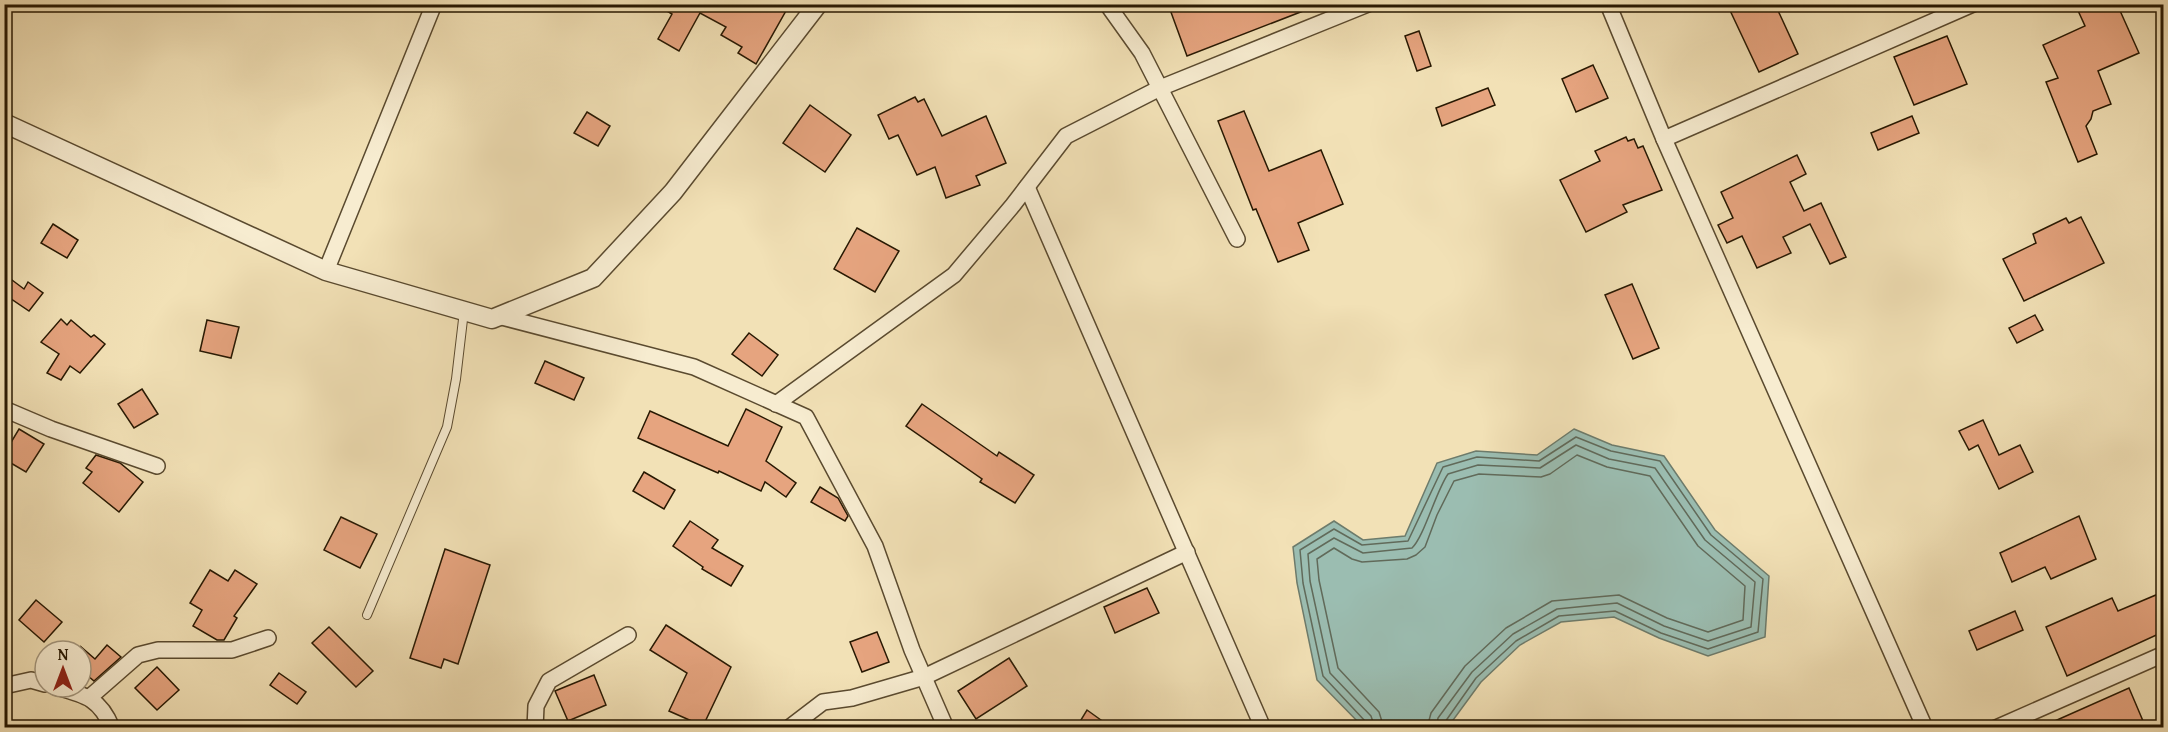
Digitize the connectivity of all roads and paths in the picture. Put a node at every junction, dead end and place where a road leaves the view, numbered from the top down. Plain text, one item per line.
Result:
1 (434, 4) edge
2 (818, 4) edge
3 (1107, 4) edge
4 (1608, 4) edge
5 (1973, 4) edge
6 (1365, 5) edge
7 (1160, 88) junction
8 (4, 123) edge
9 (1664, 139) junction
10 (1027, 187) junction
11 (1236, 239) dead end
12 (326, 271) junction
13 (464, 310) junction
14 (498, 316) junction
15 (776, 404) junction
16 (4, 409) edge
17 (157, 466) dead end
18 (1187, 552) junction
19 (367, 615) dead end
20 (628, 635) dead end
21 (268, 638) dead end
22 (2163, 654) edge
23 (924, 677) junction
24 (33, 681) edge
25 (4, 686) edge
26 (93, 694) edge
27 (92, 699) edge
28 (112, 728) edge
29 (535, 728) edge
30 (789, 728) edge
31 (946, 728) edge
32 (1263, 728) edge
33 (1925, 728) edge
34 (1996, 728) edge

1 - 12 street
2 - 14 street
3 - 7 street
4 - 9 street
5 - 9 street
6 - 7 street
7 - 10 street
7 - 11 street
8 - 12 street
9 - 33 street
10 - 15 street
10 - 18 street
12 - 13 street
13 - 14 street
13 - 19 lane
14 - 15 street
15 - 23 street
16 - 17 street
18 - 23 street
18 - 32 street
20 - 29 street
21 - 26 street
22 - 34 street
23 - 30 street
23 - 31 street
24 - 25 street
27 - 28 street

